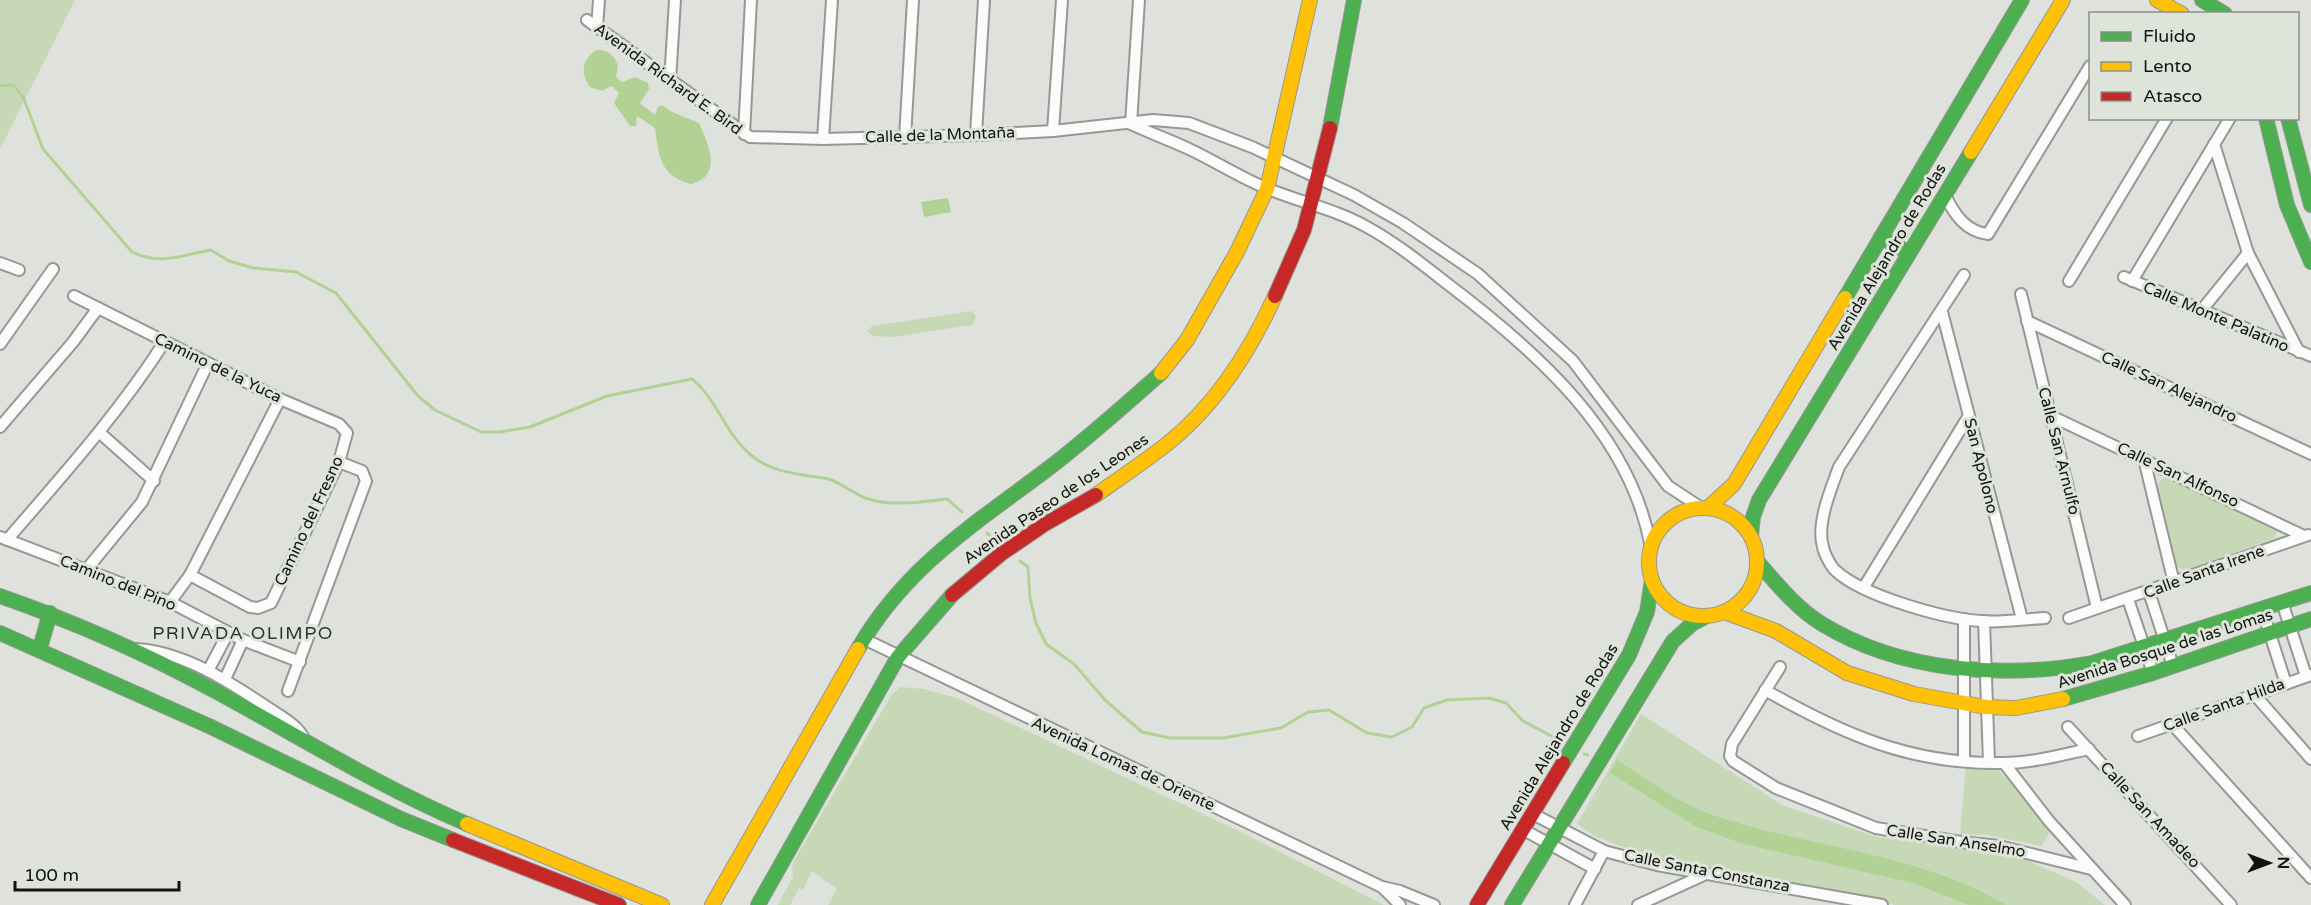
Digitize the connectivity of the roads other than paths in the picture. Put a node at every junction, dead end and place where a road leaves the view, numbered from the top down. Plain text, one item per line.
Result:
1 (598, 0) edge
2 (675, 0) edge
3 (752, 0) edge
4 (832, 0) edge
5 (913, 0) edge
6 (984, 0) edge
7 (1062, 0) edge
8 (1139, 0) edge
9 (1310, 0) edge
10 (1354, 0) edge
11 (2022, 0) edge
12 (2063, 0) edge
13 (2157, 0) edge
14 (2202, 0) edge
15 (2178, 12) edge
16 (2222, 12) edge
17 (586, 20) dead end
18 (597, 28) junction
19 (2089, 69) edge
20 (670, 81) junction
21 (2166, 120) edge
22 (2229, 120) edge
23 (2266, 120) edge
24 (2289, 120) edge
25 (1131, 124) junction
26 (1053, 131) junction
27 (747, 135) junction
28 (976, 135) junction
29 (905, 138) junction
30 (823, 139) junction
31 (2214, 144) junction
32 (1276, 159) junction
33 (1320, 178) junction
34 (1267, 189) junction
35 (1945, 195) junction
36 (1312, 204) junction
37 (2311, 205) edge
38 (1881, 237) junction
39 (2248, 252) junction
40 (1909, 253) junction
41 (2311, 262) edge
42 (0, 263) edge
43 (53, 269) dead end
44 (19, 270) dead end
45 (1964, 275) dead end
46 (2069, 281) dead end
47 (2021, 294) dead end
48 (74, 296) dead end
49 (99, 309) junction
50 (2200, 311) junction
51 (1942, 312) junction
52 (2027, 321) junction
53 (165, 341) junction
54 (0, 344) edge
55 (2308, 354) edge
56 (208, 363) junction
57 (1602, 396) junction
58 (280, 399) junction
59 (1586, 410) junction
60 (2051, 416) junction
61 (1968, 417) junction
62 (339, 424) joint
63 (0, 427) edge
64 (100, 433) junction
65 (2311, 454) edge
66 (2144, 459) junction
67 (339, 462) junction
68 (154, 481) junction
69 (1704, 507) junction
70 (2308, 535) edge
71 (1751, 536) junction
72 (3, 538) edge
73 (1651, 548) junction
74 (1757, 561) junction
75 (87, 569) junction
76 (189, 575) junction
77 (1652, 580) junction
78 (2174, 583) junction
79 (1864, 587) junction
80 (2149, 592) junction
81 (2311, 593) edge
82 (0, 596) edge
83 (2128, 599) junction
84 (170, 602) junction
85 (2282, 602) junction
86 (2097, 608) junction
87 (2262, 609) junction
88 (1724, 612) junction
89 (50, 613) junction
90 (1707, 616) junction
91 (2045, 618) dead end
92 (2069, 618) dead end
93 (2022, 619) junction
94 (2311, 619) edge
95 (1964, 620) junction
96 (1984, 621) junction
97 (2290, 626) junction
98 (0, 633) edge
99 (228, 633) junction
100 (2270, 633) junction
101 (864, 639) junction
102 (243, 640) junction
103 (2165, 641) junction
104 (40, 648) junction
105 (2145, 648) junction
106 (133, 649) junction
107 (898, 657) junction
108 (300, 663) junction
109 (2173, 666) junction
110 (1780, 667) dead end
111 (1963, 668) junction
112 (1984, 670) junction
113 (208, 671) junction
114 (2153, 673) junction
115 (2309, 676) edge
116 (225, 679) junction
117 (2286, 684) junction
118 (1765, 690) junction
119 (288, 691) dead end
120 (2254, 694) junction
121 (1964, 705) junction
122 (1986, 707) junction
123 (2172, 724) junction
124 (2068, 726) dead end
125 (2138, 736) dead end
126 (305, 742) junction
127 (2089, 749) junction
128 (2311, 759) edge
129 (1964, 761) junction
130 (1989, 762) junction
131 (2004, 763) junction
132 (410, 800) junction
133 (1533, 814) junction
134 (401, 819) junction
135 (1559, 828) junction
136 (1522, 829) junction
137 (1549, 844) junction
138 (1604, 851) junction
139 (2091, 868) junction
140 (1595, 869) junction
141 (1707, 873) junction
142 (2311, 878) edge
143 (1382, 887) junction
144 (1852, 899) junction
145 (656, 904) edge
146 (619, 905) edge
147 (712, 905) edge
148 (758, 905) edge
149 (1400, 905) edge
150 (1434, 905) edge
151 (1477, 905) edge
152 (1512, 905) edge
153 (1575, 905) edge
154 (1638, 905) edge
155 (1838, 905) edge
156 (1882, 905) edge
157 (2125, 905) edge
158 (2231, 905) edge

1 - 18 street
2 - 20 street
3 - 27 street
4 - 30 street
5 - 29 street
6 - 28 street
7 - 26 street
8 - 25 street
9 - 32 street, Avenida Paseo de los Leones
10 - 33 street, Avenida Paseo de los Leones
11 - 38 street, Avenida Alejandro de Rodas
12 - 35 street, Avenida Alejandro de Rodas
13 - 15 street
14 - 16 street
17 - 18 street, Avenida Richard E. Bird
18 - 20 street, Avenida Richard E. Bird
19 - 35 street
20 - 27 street, Avenida Richard E. Bird
21 - 46 street
22 - 31 street
23 - 41 street
24 - 37 street
25 - 26 street, Calle de la Montaña
25 - 32 street, Calle de la Montaña
25 - 34 street
26 - 28 street, Calle de la Montaña
27 - 30 street, Calle de la Montaña
28 - 29 street, Calle de la Montaña
29 - 30 street, Calle de la Montaña
31 - 39 street
31 - 50 street, Calle Monte Palatino
32 - 33 street, Calle de la Montaña
32 - 34 street, Avenida Paseo de los Leones
33 - 36 street, Avenida Paseo de los Leones
33 - 57 street, Calle de la Montaña
34 - 36 street
34 - 101 street, Avenida Paseo de los Leones
35 - 40 street, Avenida Alejandro de Rodas
36 - 59 street
36 - 107 street, Avenida Paseo de los Leones
38 - 40 street
38 - 69 street, Avenida Alejandro de Rodas
39 - 50 street
39 - 55 street
40 - 71 street, Avenida Alejandro de Rodas
42 - 44 street
43 - 54 street
45 - 51 street
47 - 52 street, Calle San Arnulfo
48 - 49 street, Camino de la Yuca
49 - 53 street, Camino de la Yuca
49 - 63 street
50 - 55 street, Calle Monte Palatino
51 - 61 street, San Apolono
51 - 79 street
52 - 60 street, Calle San Arnulfo
52 - 65 street, Calle San Alejandro
53 - 56 street, Camino de la Yuca
53 - 64 street
56 - 58 street, Camino de la Yuca
56 - 68 street
57 - 59 street
57 - 69 street, Calle de la Montaña
58 - 62 street, Camino de la Yuca
58 - 76 street
59 - 73 street
60 - 66 street, Calle San Alfonso
60 - 86 street, Calle San Arnulfo
61 - 79 street
61 - 93 street, San Apolono
62 - 67 street, Camino del Fresno
64 - 68 street
64 - 72 street
66 - 70 street, Calle San Alfonso
66 - 78 street
67 - 76 street, Camino del Fresno
67 - 108 street
68 - 75 street
69 - 71 street
69 - 73 street
70 - 78 street, Calle Santa Irene
71 - 74 street
72 - 75 street, Camino del Pino
73 - 77 street
74 - 88 street
74 - 111 street, Avenida Bosque de las Lomas
75 - 84 street, Camino del Pino
76 - 84 street
77 - 90 street
77 - 133 street, Avenida Alejandro de Rodas
78 - 80 street, Calle Santa Irene
79 - 95 street
80 - 83 street, Calle Santa Irene
80 - 103 street
81 - 85 street, Avenida Bosque de las Lomas
82 - 89 street
83 - 86 street, Calle Santa Irene
83 - 105 street
84 - 99 street, Camino del Pino
85 - 87 street, Avenida Bosque de las Lomas
85 - 97 street
86 - 92 street, Calle Santa Irene
87 - 100 street
87 - 103 street, Avenida Bosque de las Lomas
88 - 90 street
88 - 121 street, Avenida Bosque de las Lomas
89 - 104 street
89 - 106 street
90 - 135 street
91 - 93 street
93 - 96 street
94 - 97 street, Avenida Bosque de las Lomas
95 - 96 street
95 - 111 street
96 - 112 street
97 - 100 street, Avenida Bosque de las Lomas
97 - 115 street
98 - 104 street
99 - 102 street, Camino del Pino
99 - 113 street
100 - 109 street, Avenida Bosque de las Lomas
100 - 117 street
101 - 107 street, Avenida Lomas de Oriente
101 - 147 street, Avenida Paseo de los Leones
102 - 108 street, Camino del Pino
102 - 116 street
103 - 105 street, Avenida Bosque de las Lomas
103 - 109 street
104 - 134 street
105 - 112 street, Avenida Bosque de las Lomas
105 - 114 street
106 - 113 street
106 - 126 street
107 - 143 street, Avenida Lomas de Oriente
107 - 148 street, Avenida Paseo de los Leones
108 - 119 street
109 - 114 street, Avenida Bosque de las Lomas
110 - 118 street
111 - 112 street, Avenida Bosque de las Lomas
111 - 121 street
112 - 122 street
113 - 116 street
114 - 122 street, Avenida Bosque de las Lomas
115 - 117 street, Calle Santa Hilda
116 - 126 street
117 - 120 street, Calle Santa Hilda
118 - 129 street
118 - 139 street, Calle San Anselmo
120 - 123 street, Calle Santa Hilda
120 - 128 street
121 - 122 street, Avenida Bosque de las Lomas
121 - 129 street
122 - 130 street
123 - 125 street, Calle Santa Hilda
123 - 142 street
124 - 127 street, Calle San Amadeo
126 - 132 street
127 - 131 street
127 - 158 street, Calle San Amadeo
129 - 130 street
130 - 131 street
131 - 139 street
132 - 134 street
132 - 145 street
133 - 135 street, Calle Santa Constanza
133 - 136 street, Avenida Alejandro de Rodas
134 - 146 street
135 - 137 street
135 - 138 street, Calle Santa Constanza
136 - 137 street
136 - 151 street, Avenida Alejandro de Rodas
137 - 140 street
137 - 152 street
138 - 140 street
138 - 141 street, Calle Santa Constanza
139 - 157 street
140 - 153 street
141 - 144 street, Calle Santa Constanza
141 - 154 street
143 - 149 street, Avenida Lomas de Oriente
143 - 150 street, Avenida Lomas de Oriente
144 - 155 street
144 - 156 street, Calle Santa Constanza

